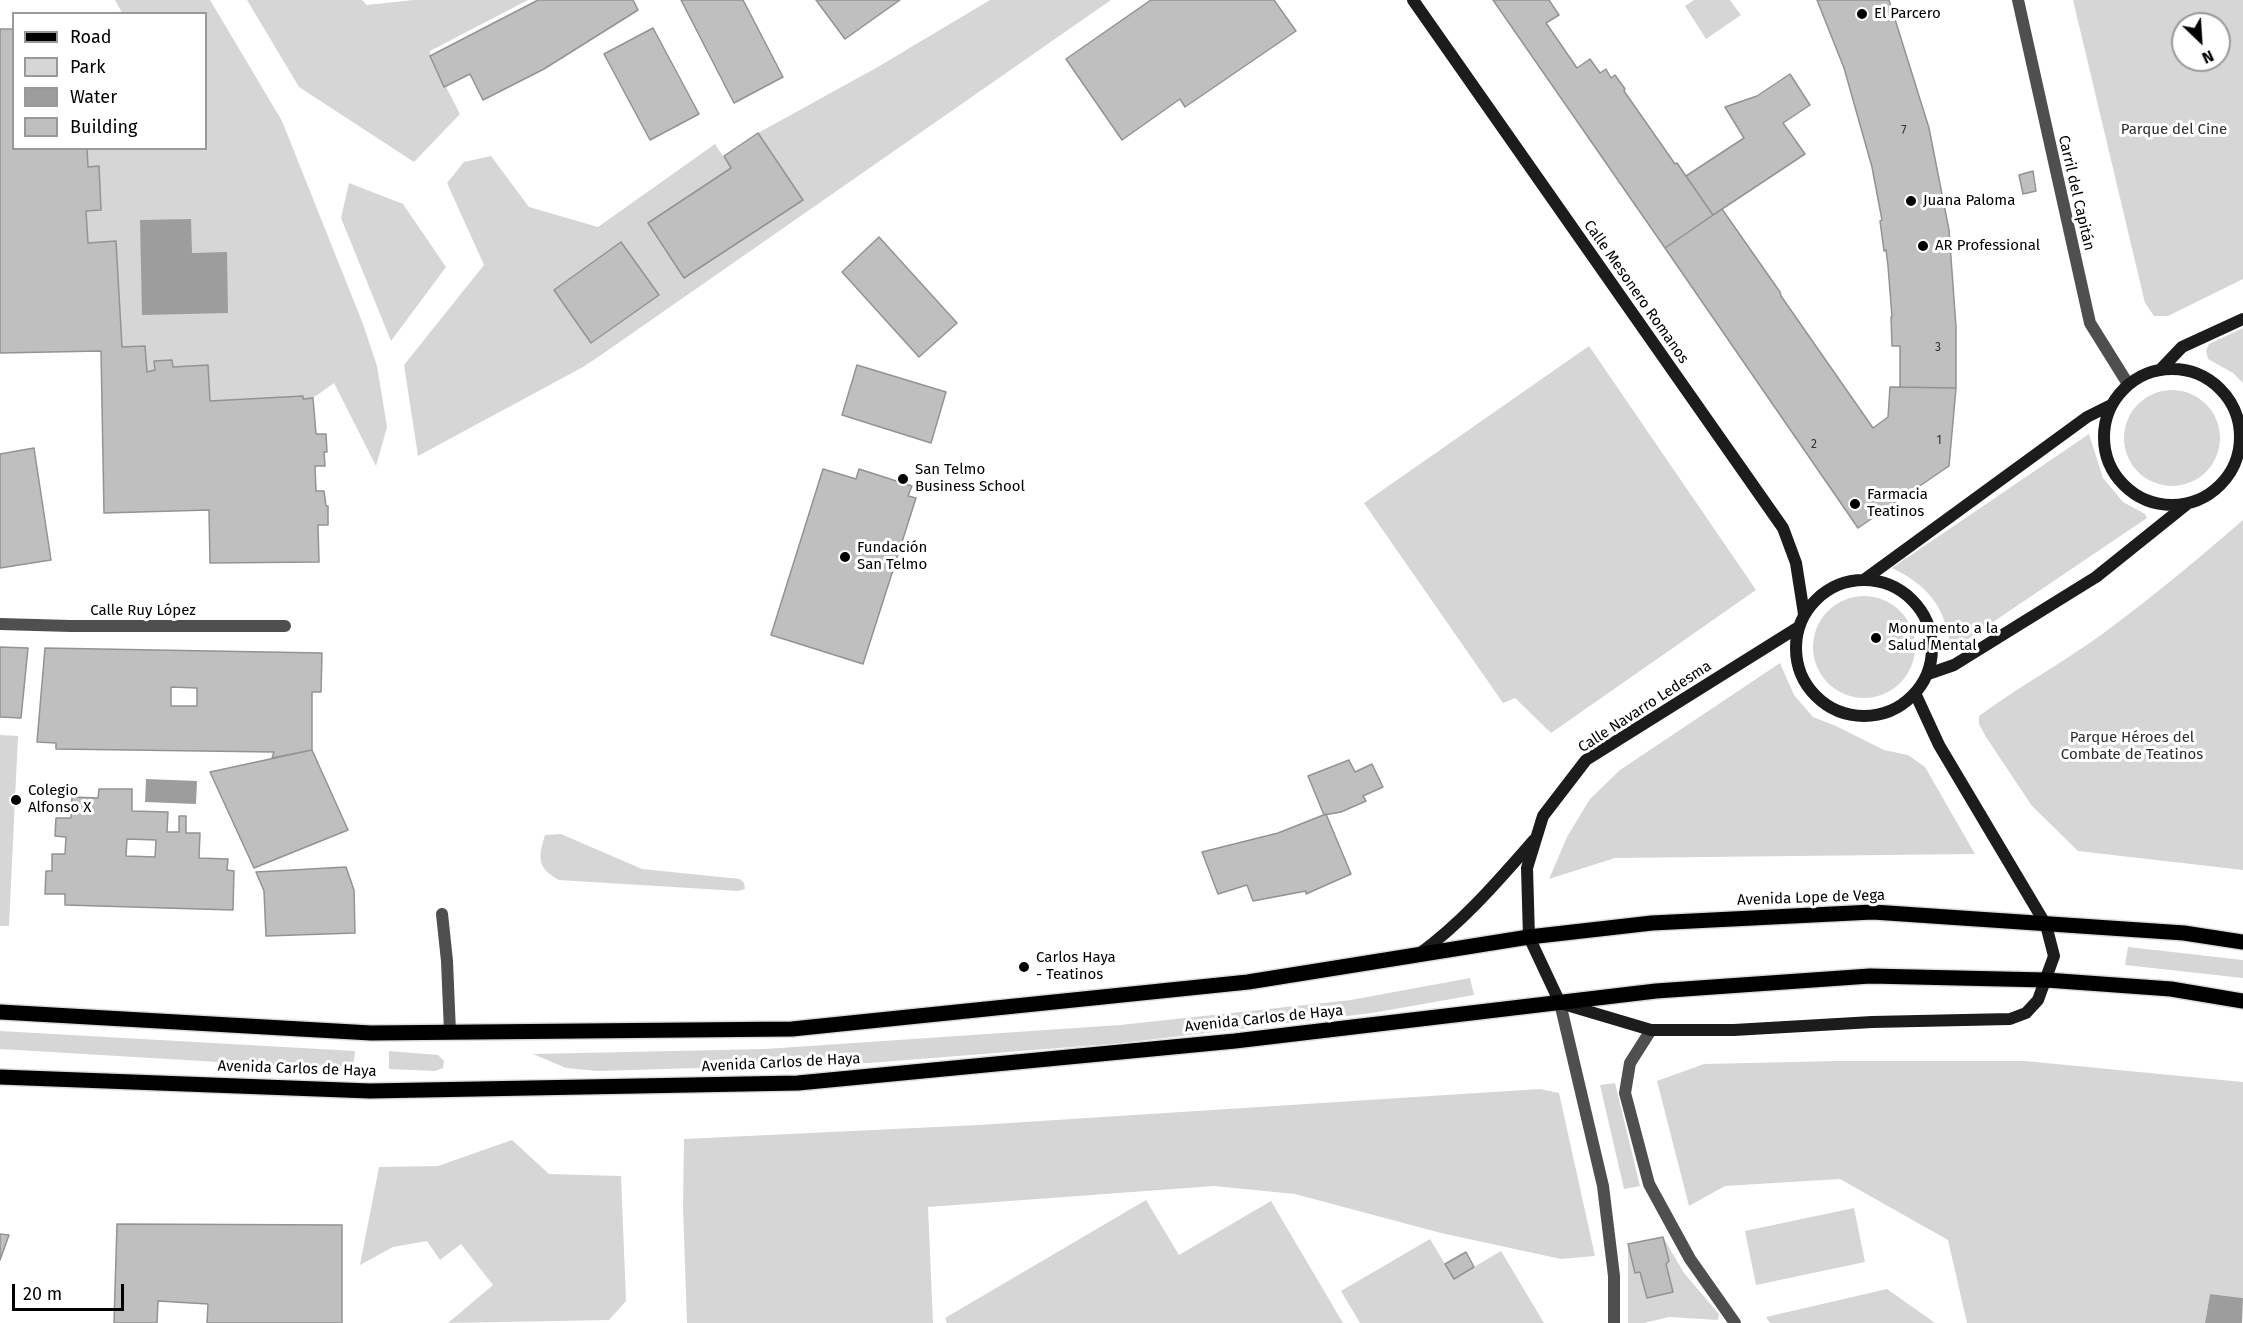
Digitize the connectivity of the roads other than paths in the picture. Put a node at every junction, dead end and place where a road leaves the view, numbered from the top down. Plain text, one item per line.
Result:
1 (1413, 0) edge
2 (2018, 0) edge
3 (2243, 319) edge
4 (2161, 369) junction
5 (2128, 384) junction
6 (2111, 405) junction
7 (2243, 464) edge
8 (2231, 471) junction
9 (2187, 504) junction
10 (1865, 579) junction
11 (1804, 614) junction
12 (0, 624) edge
13 (285, 626) dead end
14 (1797, 628) junction
15 (1928, 674) junction
16 (1915, 693) junction
17 (1536, 837) junction
18 (442, 914) dead end
19 (2046, 925) junction
20 (1529, 937) junction
21 (2243, 942) edge
22 (1418, 955) junction
23 (2046, 980) junction
24 (2243, 1001) edge
25 (1560, 1003) junction
26 (0, 1012) edge
27 (1651, 1030) junction
28 (450, 1032) junction
29 (0, 1077) edge
30 (1614, 1323) edge
31 (1734, 1323) edge

1 - 11 main road, Calle Mesonero Romanos
2 - 5 street, Carril del Capitán
3 - 4 main road
4 - 5 main road
4 - 8 main road
5 - 6 main road
6 - 9 main road
6 - 10 main road
7 - 8 main road
8 - 9 main road
9 - 15 main road
10 - 11 main road
10 - 15 main road
11 - 14 main road
12 - 13 street, Calle Ruy López
14 - 16 main road
14 - 17 main road, Calle Navarro Ledesma
15 - 16 main road
16 - 19 main road
17 - 20 main road
17 - 22 main road
18 - 28 street
19 - 20 main road, Avenida Lope de Vega
19 - 21 main road, Avenida Lope de Vega
19 - 23 main road
20 - 22 main road, Avenida Lope de Vega
20 - 25 main road
22 - 28 main road
23 - 24 main road
23 - 25 main road
23 - 27 main road
25 - 27 main road
25 - 29 main road, Avenida Carlos de Haya
25 - 30 street
26 - 28 main road
27 - 31 street

